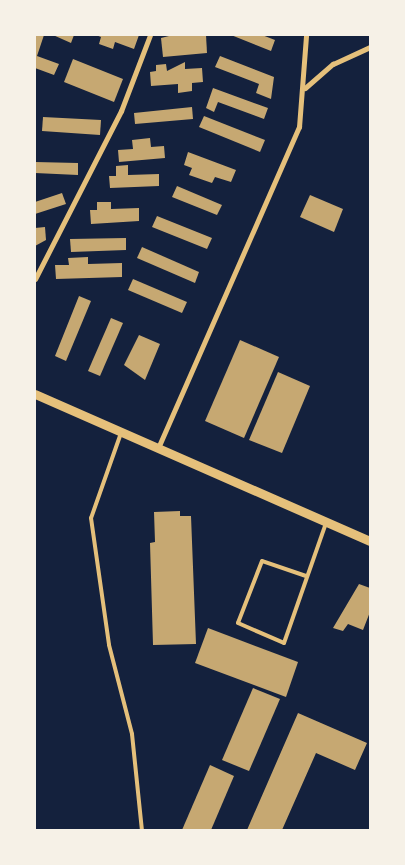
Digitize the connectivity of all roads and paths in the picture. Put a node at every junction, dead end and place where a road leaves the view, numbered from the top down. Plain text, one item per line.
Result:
1 (150, 35) edge
2 (306, 35) edge
3 (370, 47) edge
4 (305, 88) junction
5 (35, 279) edge
6 (35, 394) edge
7 (121, 433) junction
8 (157, 448) junction
9 (327, 521) junction
10 (370, 541) edge
11 (306, 576) junction
12 (142, 830) edge

1 - 5 street
2 - 4 street
3 - 4 street
4 - 8 street
6 - 7 street
7 - 8 street
7 - 12 lane
8 - 9 street
9 - 10 street
9 - 11 lane
11 - 11 lane

